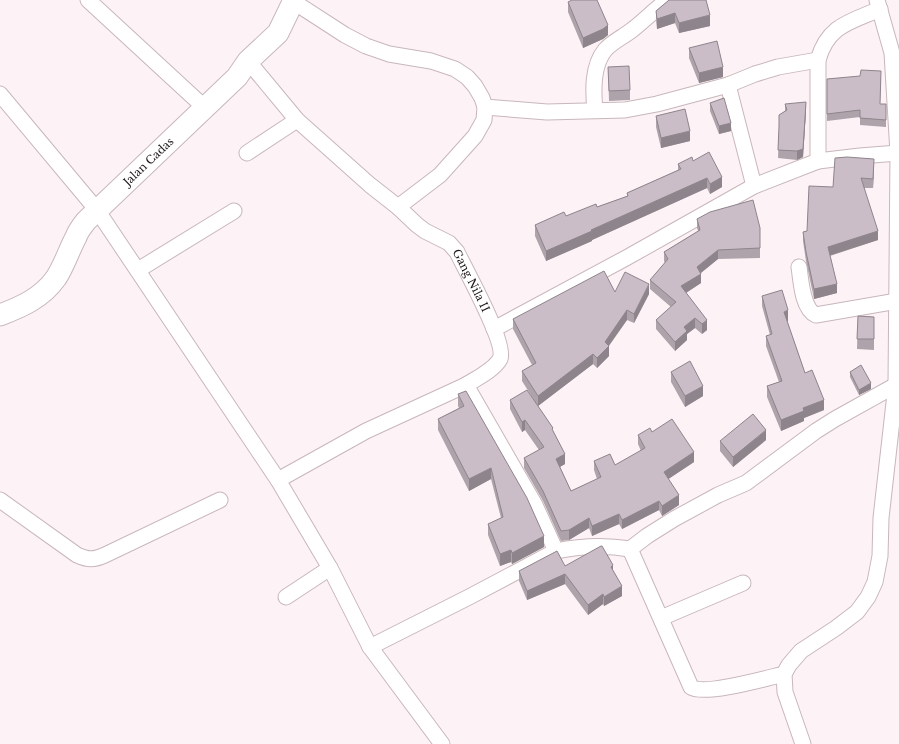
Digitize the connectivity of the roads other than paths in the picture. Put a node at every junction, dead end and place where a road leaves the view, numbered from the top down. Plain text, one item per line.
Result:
1 (88, 0) edge
2 (668, 0) edge
3 (294, 1) edge
4 (879, 4) edge
5 (818, 60) junction
6 (248, 61) junction
7 (728, 84) junction
8 (0, 94) edge
9 (204, 107) junction
10 (485, 107) junction
11 (595, 110) junction
12 (297, 120) junction
13 (247, 153) dead end
14 (898, 153) junction
15 (818, 161) junction
16 (754, 186) junction
17 (398, 207) junction
18 (97, 210) junction
19 (234, 210) dead end
20 (799, 267) dead end
21 (138, 270) junction
22 (897, 301) junction
23 (0, 315) edge
24 (494, 329) junction
25 (466, 385) junction
26 (896, 385) junction
27 (278, 480) junction
28 (0, 500) edge
29 (220, 500) dead end
30 (630, 549) junction
31 (556, 551) junction
32 (330, 568) junction
33 (743, 582) dead end
34 (286, 597) dead end
35 (662, 618) junction
36 (370, 647) junction
37 (784, 674) junction
38 (442, 744) edge
39 (803, 744) edge

1 - 9 street
2 - 11 street
3 - 6 street, Jalan Cadas
3 - 10 street
4 - 5 street
4 - 14 street
5 - 7 street
5 - 15 street
6 - 9 street, Jalan Cadas
6 - 12 street, Gang Nila II
7 - 11 street
7 - 16 street
8 - 18 street
9 - 18 street, Jalan Cadas
10 - 11 street
10 - 17 street
12 - 13 street
12 - 17 street, Gang Nila II
14 - 15 street
14 - 22 street
15 - 16 street
16 - 24 street
17 - 24 street, Gang Nila II
18 - 21 street
18 - 23 street, Jalan Cadas
19 - 21 street
20 - 22 street
21 - 27 street
22 - 26 street
24 - 25 street, Gang Nila II
25 - 27 street, Gang Nila II
25 - 31 street
26 - 30 street
26 - 37 street
27 - 32 street
28 - 29 street
30 - 31 street
30 - 35 street
31 - 36 street
32 - 34 street
32 - 36 street
33 - 35 street
35 - 37 street
36 - 38 street
37 - 39 street

